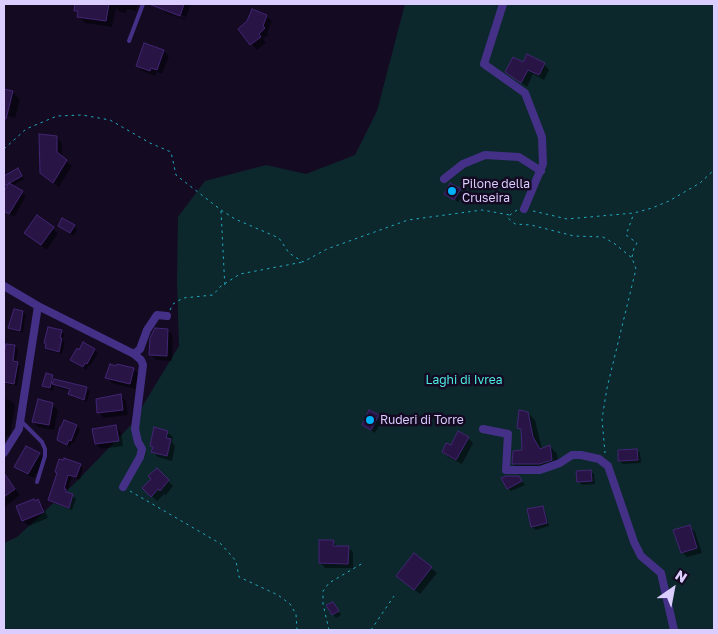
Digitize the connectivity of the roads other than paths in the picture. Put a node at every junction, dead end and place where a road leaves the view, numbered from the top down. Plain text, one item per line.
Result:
1 (143, 4) edge
2 (504, 4) edge
3 (129, 41) dead end
4 (541, 171) junction
5 (444, 179) dead end
6 (524, 209) road end
7 (4, 286) edge
8 (38, 306) junction
9 (167, 316) road end
10 (134, 354) junction
11 (20, 420) junction
12 (482, 429) dead end
13 (4, 453) edge
14 (37, 482) dead end
15 (123, 487) road end
16 (674, 630) edge

1 - 3 lane
2 - 4 street
4 - 5 street
4 - 6 street
7 - 8 street
8 - 10 street
8 - 11 street
9 - 10 street
10 - 15 street
11 - 13 street
11 - 14 lane
12 - 16 street

